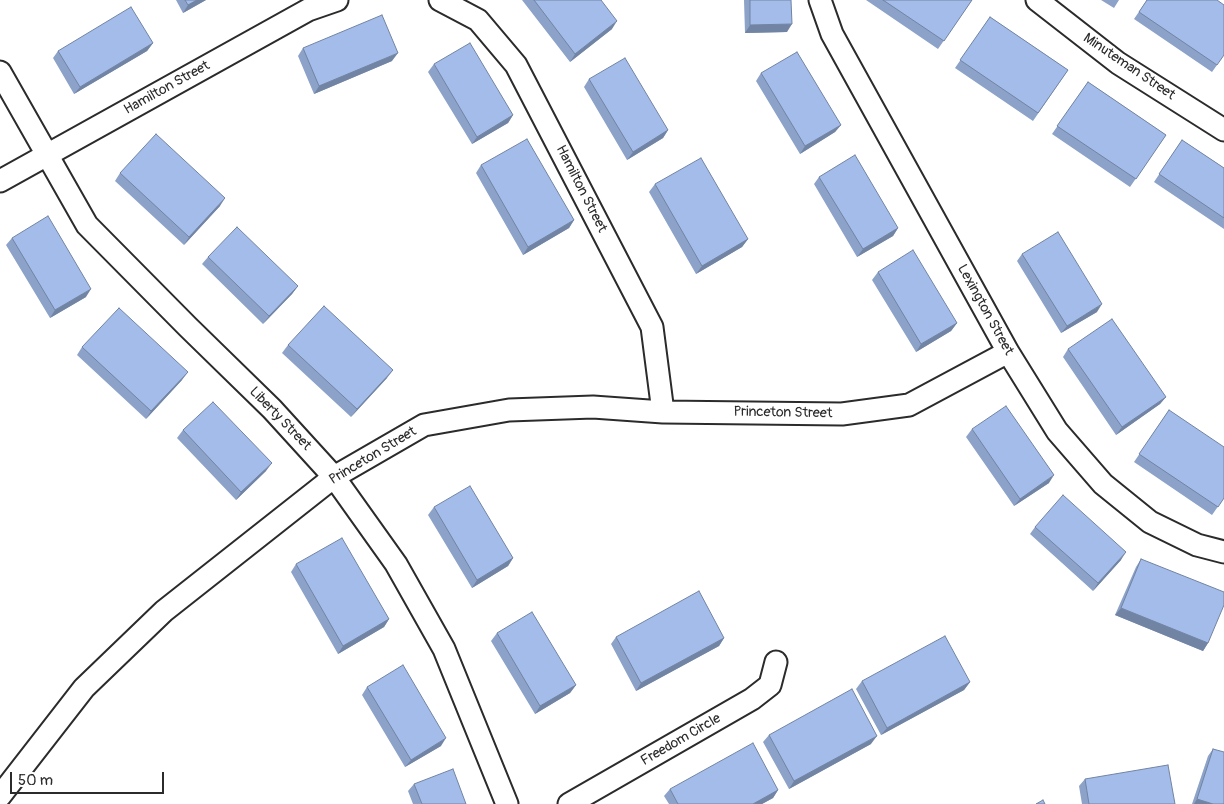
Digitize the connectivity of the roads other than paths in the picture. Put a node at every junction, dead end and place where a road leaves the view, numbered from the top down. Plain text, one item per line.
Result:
1 (337, 0) edge
2 (440, 0) edge
3 (820, 0) edge
4 (1037, 0) edge
5 (0, 72) edge
6 (1224, 130) edge
7 (47, 155) junction
8 (0, 182) edge
9 (1008, 352) junction
10 (663, 412) junction
11 (334, 476) junction
12 (1224, 552) edge
13 (776, 662) dead end
14 (0, 796) edge
15 (507, 804) edge
16 (569, 804) edge

1 - 7 street, Hamilton Street
2 - 10 street, Hamilton Street
3 - 9 street, Lexington Street
4 - 6 street, Minuteman Street
5 - 7 street, Liberty Street
7 - 8 street, Hamilton Street
7 - 11 street, Liberty Street
9 - 10 street, Princeton Street
9 - 12 street, Lexington Street
10 - 11 street, Princeton Street
11 - 14 street, Princeton Street
11 - 15 street, Liberty Street
13 - 16 street, Freedom Circle

